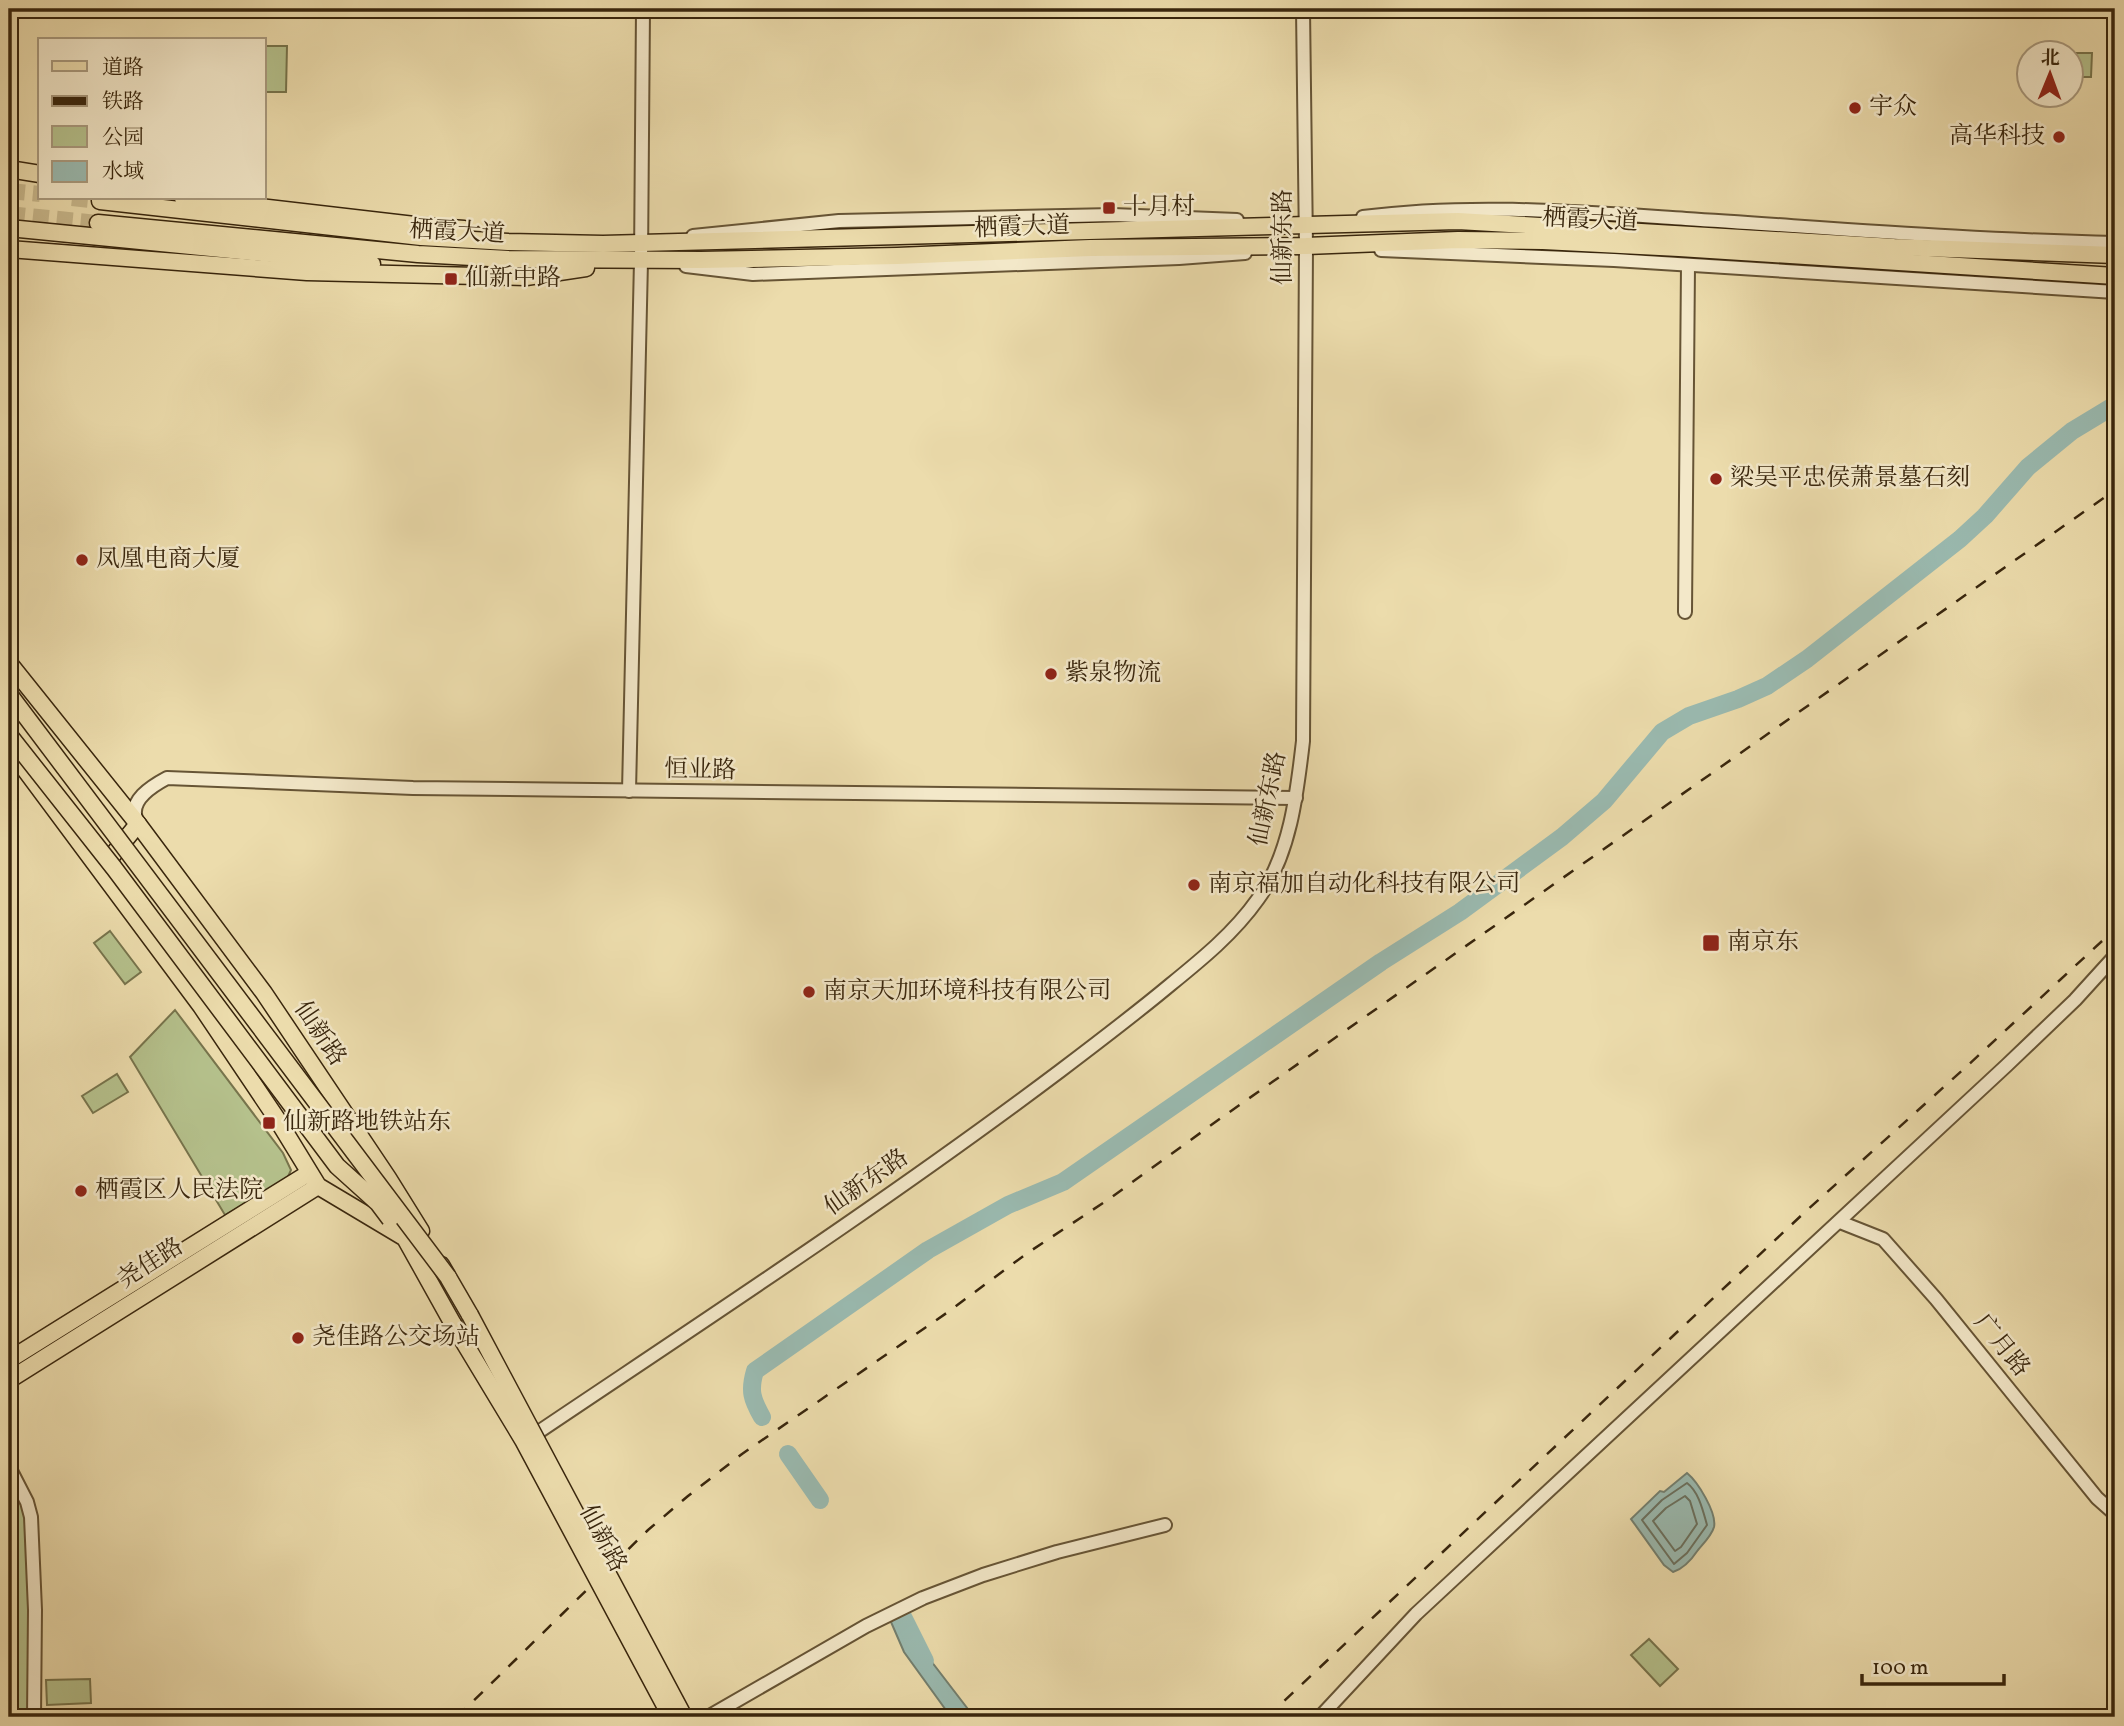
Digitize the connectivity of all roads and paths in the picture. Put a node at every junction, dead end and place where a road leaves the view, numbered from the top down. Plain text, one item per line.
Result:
1 (643, 9) edge
2 (1303, 9) edge
3 (9, 171) edge
4 (38, 176) edge
5 (200, 200) edge
6 (100, 201) dead end
7 (98, 223) tunnel mouth
8 (1306, 225) junction
9 (9, 228) edge
10 (9, 235) edge
11 (641, 243) junction
12 (2115, 243) edge
13 (1306, 246) junction
14 (9, 249) edge
15 (2115, 255) edge
16 (641, 261) junction
17 (1688, 265) junction
18 (443, 275) junction
19 (2115, 276) edge
20 (2115, 292) edge
21 (1685, 612) dead end
22 (9, 663) edge
23 (9, 694) edge
24 (33, 694) junction
25 (9, 711) edge
26 (9, 735) edge
27 (9, 748) edge
28 (629, 791) junction
29 (1296, 798) junction
30 (138, 824) junction
31 (105, 880) junction
32 (2115, 956) edge
33 (314, 1179) junction
34 (1840, 1222) junction
35 (405, 1238) junction
36 (448, 1277) junction
37 (9, 1360) edge
38 (9, 1380) edge
39 (534, 1435) junction
40 (9, 1467) edge
41 (2115, 1514) edge
42 (1165, 1525) dead end
43 (34, 1717) edge
44 (671, 1717) edge
45 (684, 1717) edge
46 (708, 1717) edge
47 (1320, 1717) edge

1 - 11 street
2 - 8 street, 仙新东路
3 - 4 main road
5 - 11 main road
6 - 11 main road, 栖霞大道
7 - 16 main road, 栖霞大道
8 - 11 main road, 栖霞大道
8 - 12 street
8 - 13 street, 仙新东路
8 - 15 main road, 栖霞大道
9 - 18 main road
10 - 18 main road
11 - 16 street
13 - 16 main road, 栖霞大道
13 - 17 street
13 - 19 main road, 栖霞大道
13 - 29 street, 仙新东路
14 - 18 main road
16 - 18 main road
16 - 28 street
17 - 20 street
17 - 21 street
22 - 24 main road, 仙新路
23 - 36 main road, 仙新路, bridge
24 - 25 main road
24 - 30 main road, 仙新路
26 - 35 main road, 仙新路, bridge
27 - 31 main road, 仙新路
28 - 29 street, 恒业路
28 - 30 street, 恒业路
29 - 39 street, 仙新东路
30 - 31 main road
30 - 36 main road, 仙新路
31 - 33 main road, 仙新路
32 - 34 street
33 - 35 main road, 仙新路
33 - 37 main road, 尧佳路
33 - 38 main road, 尧佳路
34 - 41 street, 广月路
34 - 47 street
35 - 44 main road, 仙新路, bridge
36 - 39 main road, 仙新路, bridge
39 - 45 main road, 仙新路, bridge
40 - 43 street
42 - 46 street

